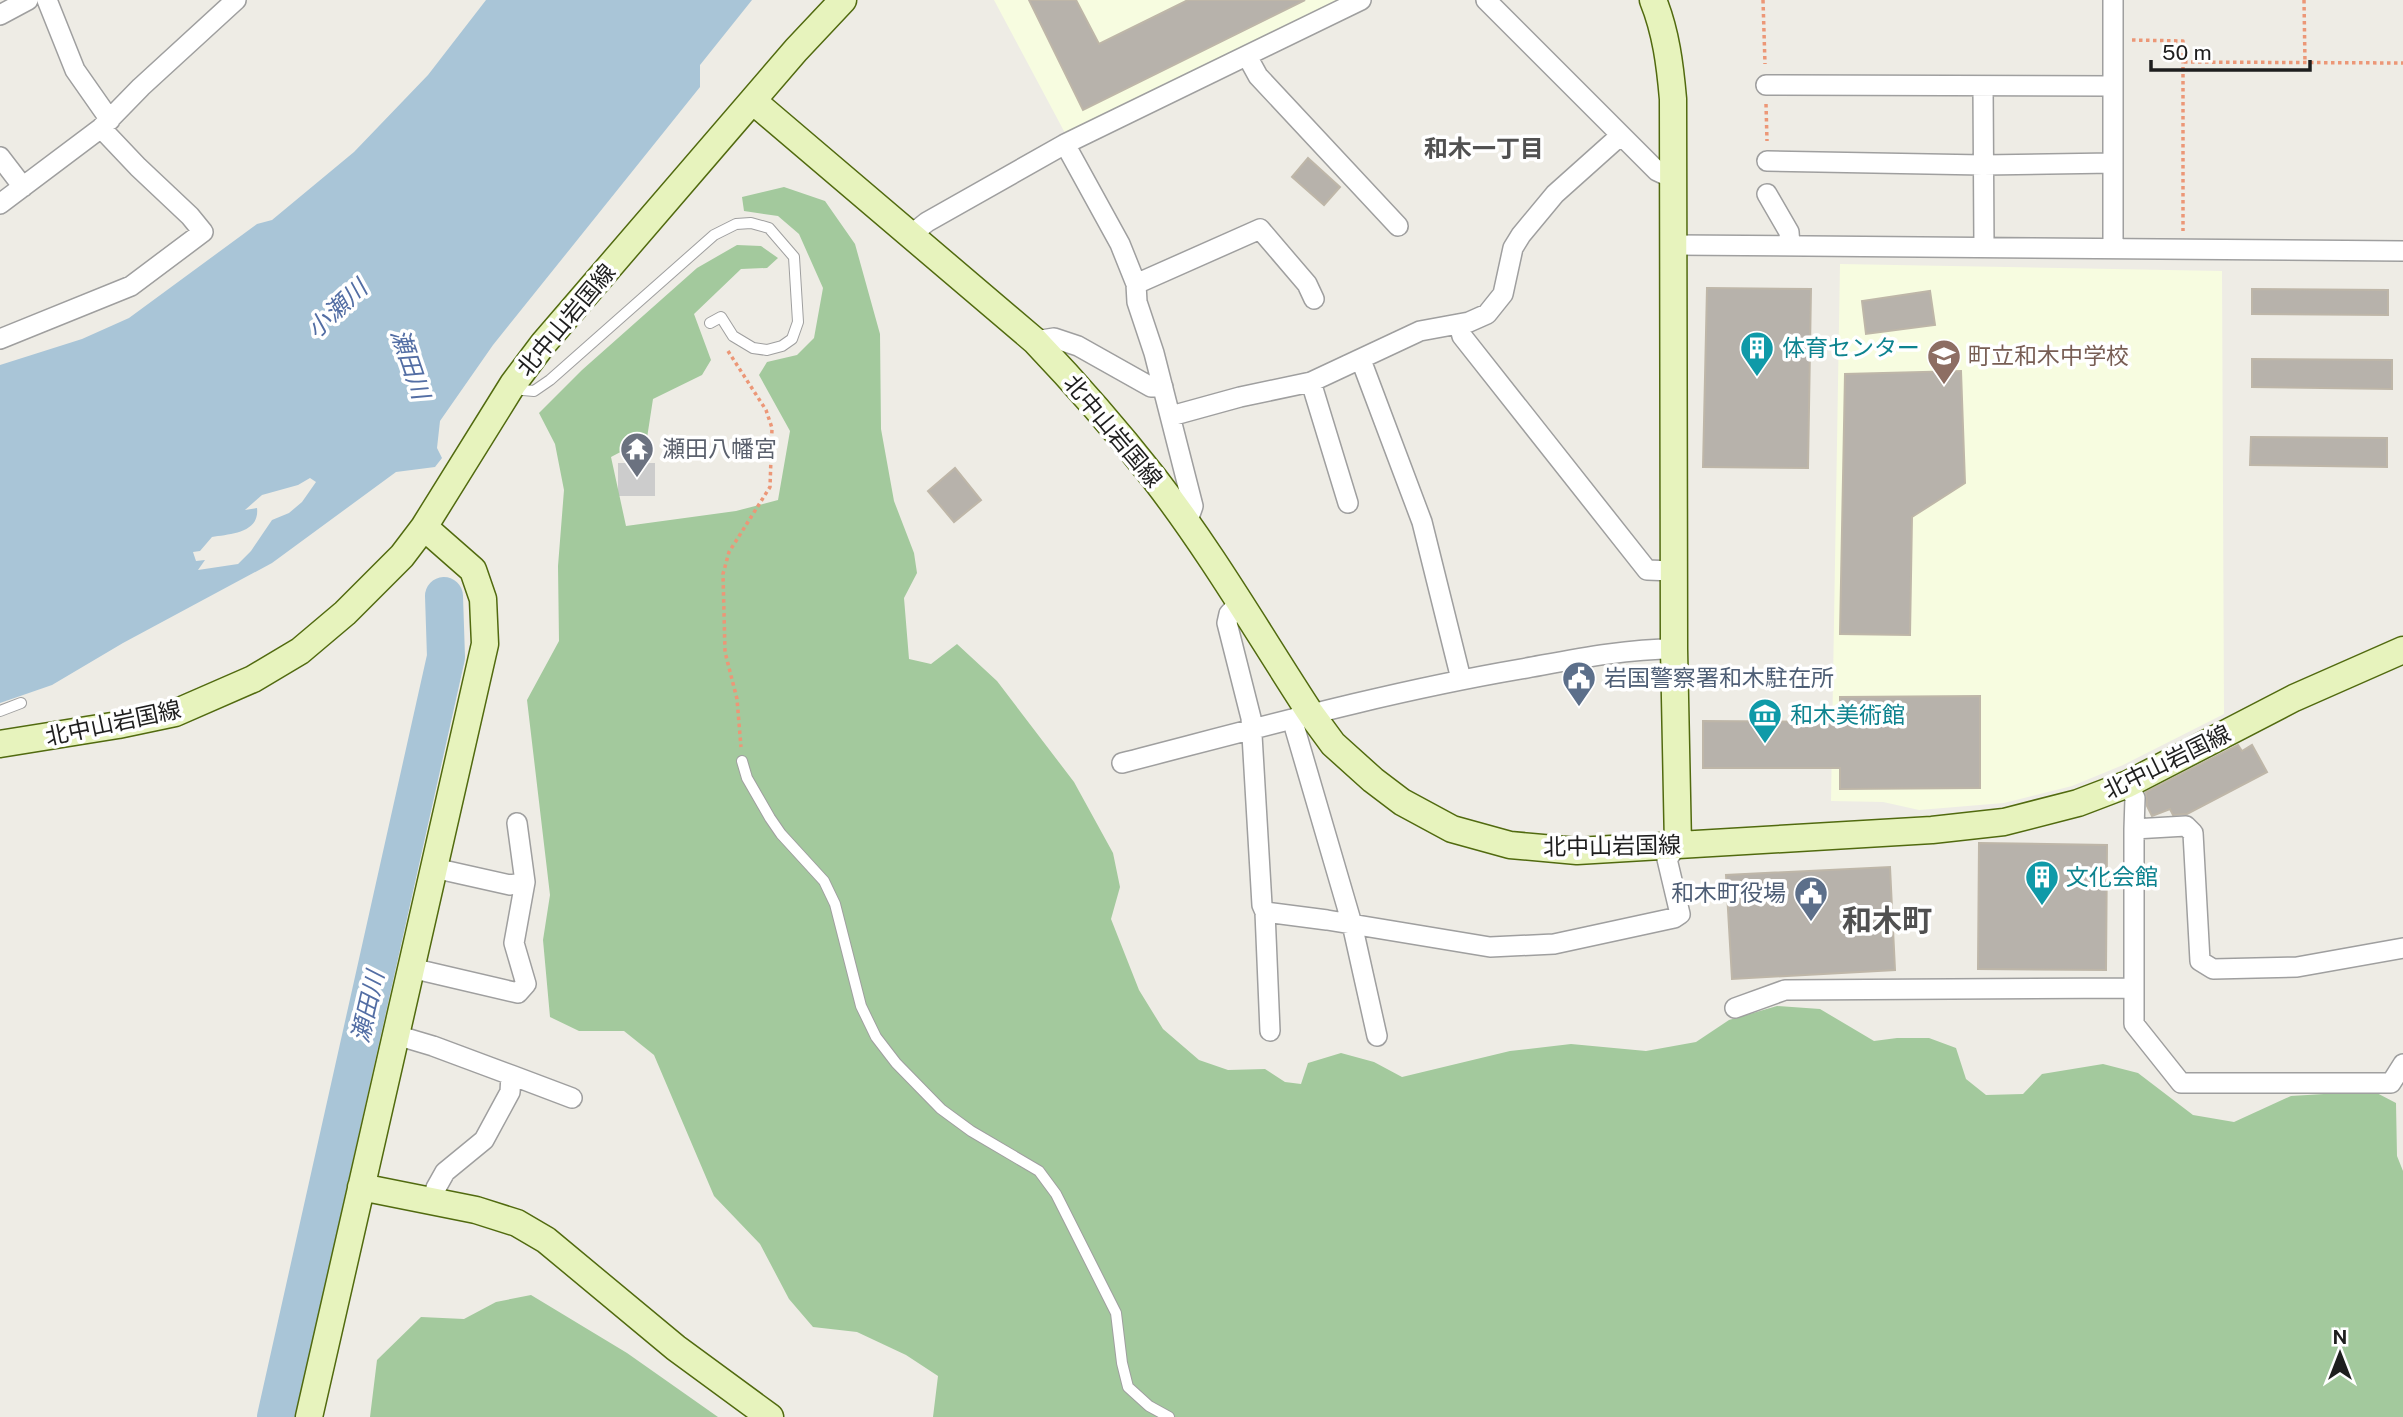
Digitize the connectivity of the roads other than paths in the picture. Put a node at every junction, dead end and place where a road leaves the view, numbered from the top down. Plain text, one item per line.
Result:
1 (28, 0) edge
2 (47, 0) edge
3 (236, 0) edge
4 (843, 0) edge
5 (1361, 0) edge
6 (1486, 0) edge
7 (1653, 0) edge
8 (2113, 0) edge
9 (215, 6) edge
10 (0, 15) edge
11 (1247, 56) junction
12 (1766, 85) dead end
13 (1983, 86) junction
14 (2112, 86) junction
15 (753, 101) junction
16 (106, 124) junction
17 (1620, 135) junction
18 (1065, 144) junction
19 (0, 157) edge
20 (1767, 161) dead end
21 (2113, 163) junction
22 (1983, 165) junction
23 (1674, 179) junction
24 (23, 187) junction
25 (1768, 194) dead end
26 (0, 204) edge
27 (1398, 226) dead end
28 (912, 234) junction
29 (1675, 245) junction
30 (1790, 246) junction
31 (1984, 247) junction
32 (2113, 248) junction
33 (2403, 251) edge
34 (1136, 285) junction
35 (1314, 299) dead end
36 (710, 323) road end
37 (1459, 324) junction
38 (0, 339) edge
39 (1035, 341) junction
40 (1361, 360) junction
41 (1311, 382) junction
42 (513, 384) junction
43 (1163, 387) junction
44 (1171, 416) junction
45 (1348, 503) dead end
46 (1187, 523) junction
47 (424, 527) junction
48 (1674, 571) junction
49 (1239, 603) junction
50 (1674, 649) junction
51 (2403, 650) edge
52 (1461, 679) junction
53 (21, 703) dead end
54 (0, 710) edge
55 (1303, 716) junction
56 (1252, 729) junction
57 (0, 744) edge
58 (742, 761) road end
59 (1122, 763) dead end
60 (2128, 784) junction
61 (517, 823) dead end
62 (2134, 830) junction
63 (1678, 845) junction
64 (434, 868) junction
65 (525, 882) junction
66 (1265, 912) junction
67 (1352, 924) junction
68 (2403, 948) edge
69 (411, 968) junction
70 (2134, 988) junction
71 (1735, 1008) dead end
72 (1270, 1031) dead end
73 (396, 1035) junction
74 (1377, 1036) dead end
75 (2403, 1064) edge
76 (511, 1075) junction
77 (572, 1098) dead end
78 (361, 1187) junction
79 (433, 1201) junction
80 (309, 1417) edge
81 (769, 1417) edge
82 (1169, 1417) edge

1 - 10 street
2 - 16 street
3 - 9 street
4 - 15 main road
5 - 11 street
6 - 17 street
7 - 23 main road
8 - 14 street
9 - 16 street
11 - 18 street
11 - 27 street
12 - 13 street
13 - 14 street
13 - 22 street
14 - 21 street
15 - 28 main road, 北中山岩国線
15 - 42 main road, 北中山岩国線
16 - 24 street
16 - 38 street
17 - 23 street
17 - 37 street
18 - 28 street
18 - 34 street
19 - 24 street
20 - 22 street
21 - 22 street
21 - 32 street
22 - 31 street
23 - 29 main road
24 - 26 street
25 - 30 street
28 - 39 main road, 北中山岩国線
29 - 30 street
29 - 48 main road
30 - 31 street
31 - 32 street
32 - 33 street
34 - 35 street
34 - 43 street
36 - 42 lane
37 - 40 street
37 - 48 street
39 - 43 street
39 - 46 main road, 北中山岩国線
40 - 41 street
40 - 52 street
41 - 44 street
41 - 45 street
42 - 47 main road, 北中山岩国線
43 - 44 street
44 - 46 street
46 - 49 main road, 北中山岩国線
47 - 57 main road, 北中山岩国線
47 - 64 main road
48 - 50 main road
49 - 55 main road, 北中山岩国線
49 - 56 street
50 - 52 street
50 - 63 main road
51 - 60 main road, 北中山岩国線
52 - 55 street
53 - 54 lane
55 - 56 street
55 - 63 main road, 北中山岩国線
55 - 67 street
56 - 59 street
56 - 66 street
58 - 82 lane
60 - 62 street
60 - 63 main road, 北中山岩国線
61 - 65 street
62 - 68 street
62 - 70 street
63 - 67 street
64 - 65 street
64 - 69 main road
65 - 69 street
66 - 67 street
66 - 72 street
67 - 74 street
69 - 73 main road
70 - 71 street
70 - 75 street
73 - 76 street
73 - 78 main road
76 - 77 street
76 - 79 street
78 - 79 main road
78 - 80 main road
79 - 81 main road

